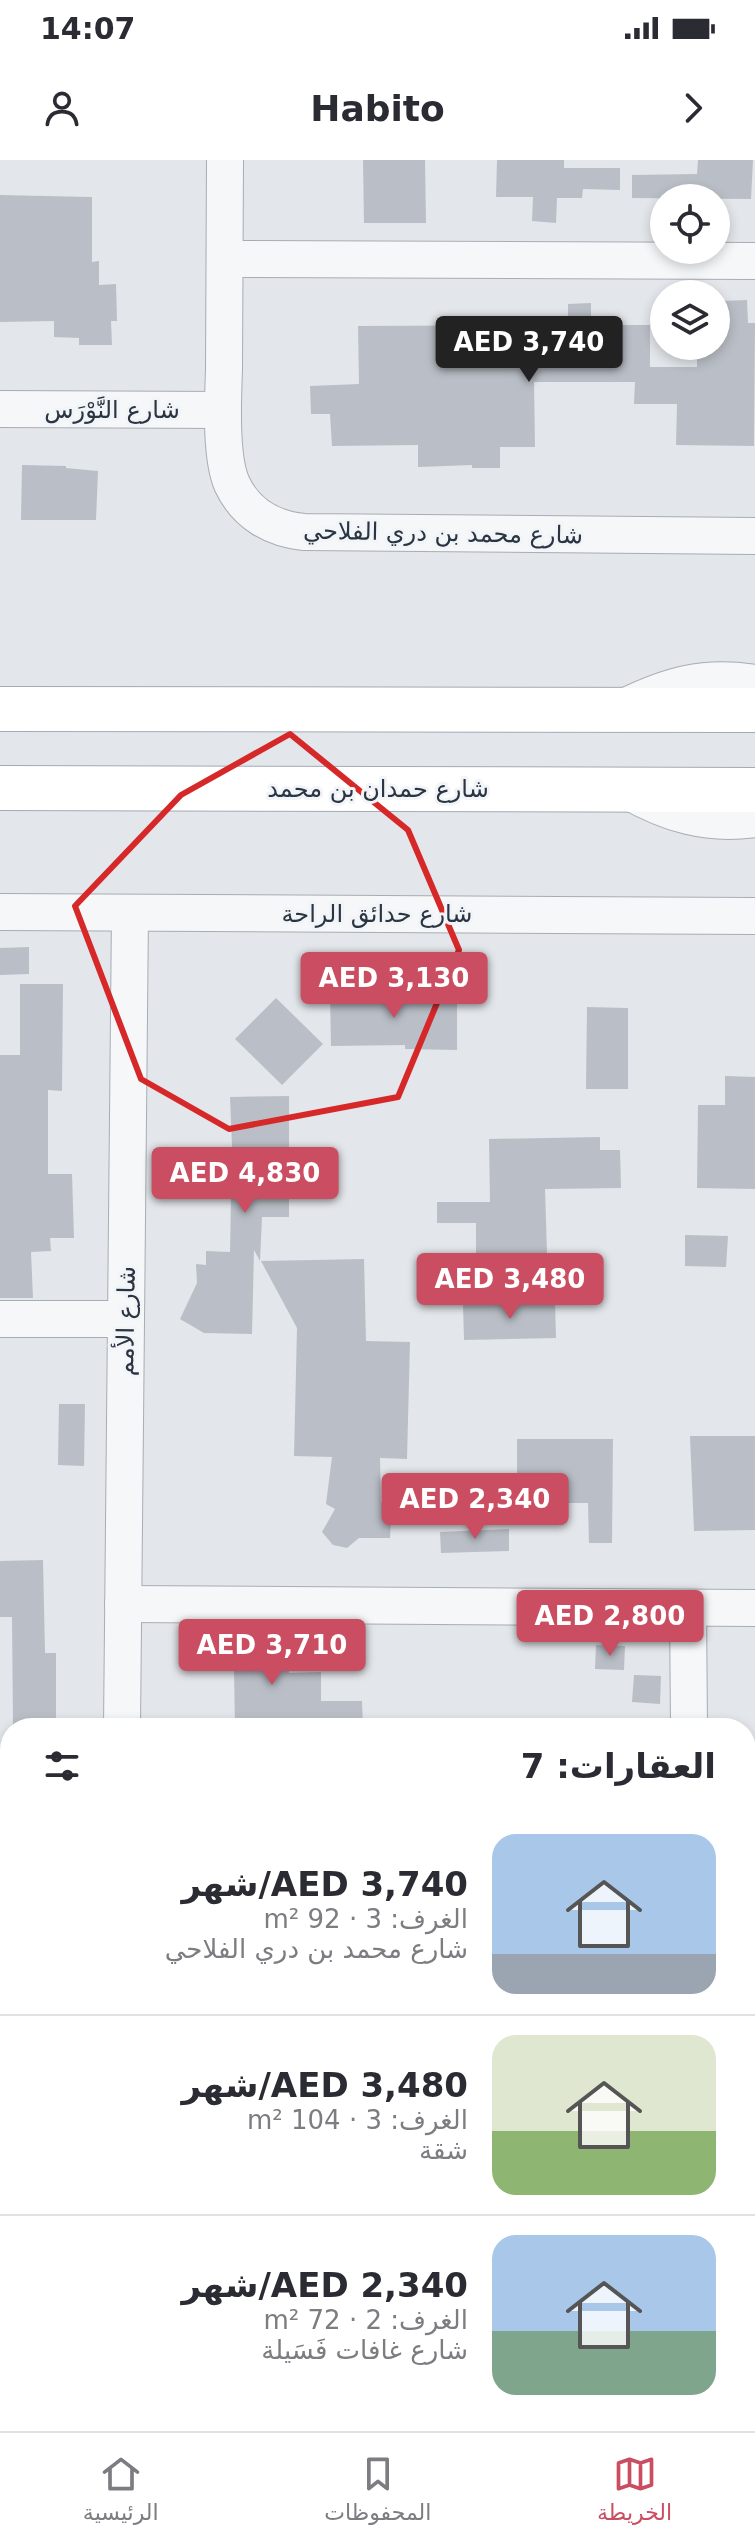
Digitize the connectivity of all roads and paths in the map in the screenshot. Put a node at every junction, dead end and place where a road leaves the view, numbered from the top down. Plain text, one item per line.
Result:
1 (225, 160) edge
2 (225, 259) junction
3 (755, 261) edge
4 (0, 409) edge
5 (223, 410) junction
6 (755, 536) edge
7 (755, 683) edge
8 (0, 709) edge
9 (620, 710) junction
10 (755, 710) edge
11 (0, 788) edge
12 (625, 790) junction
13 (755, 790) edge
14 (755, 819) edge
15 (0, 912) edge
16 (130, 913) junction
17 (755, 916) edge
18 (0, 1319) edge
19 (126, 1319) junction
20 (123, 1604) junction
21 (688, 1608) junction
22 (755, 1608) edge
23 (122, 1718) edge
24 (689, 1718) edge

1 - 2 street, شارع محمد بن دري الفلاحي
2 - 3 street
2 - 5 street, شارع محمد بن دري الفلاحي
4 - 5 street, شارع النَّوْرَس
5 - 6 street, شارع محمد بن دري الفلاحي
7 - 9 street
8 - 9 main road
9 - 10 main road
11 - 12 main road, شارع حمدان بن محمد
12 - 13 main road, شارع حمدان بن محمد
12 - 14 street
15 - 16 street, شارع حدائق الراحة
16 - 17 street, شارع حدائق الراحة
16 - 19 street, شارع الأمم
18 - 19 street
19 - 20 street, شارع الأمم
20 - 21 street
20 - 23 street, شارع الأمم
21 - 22 street
21 - 24 street

